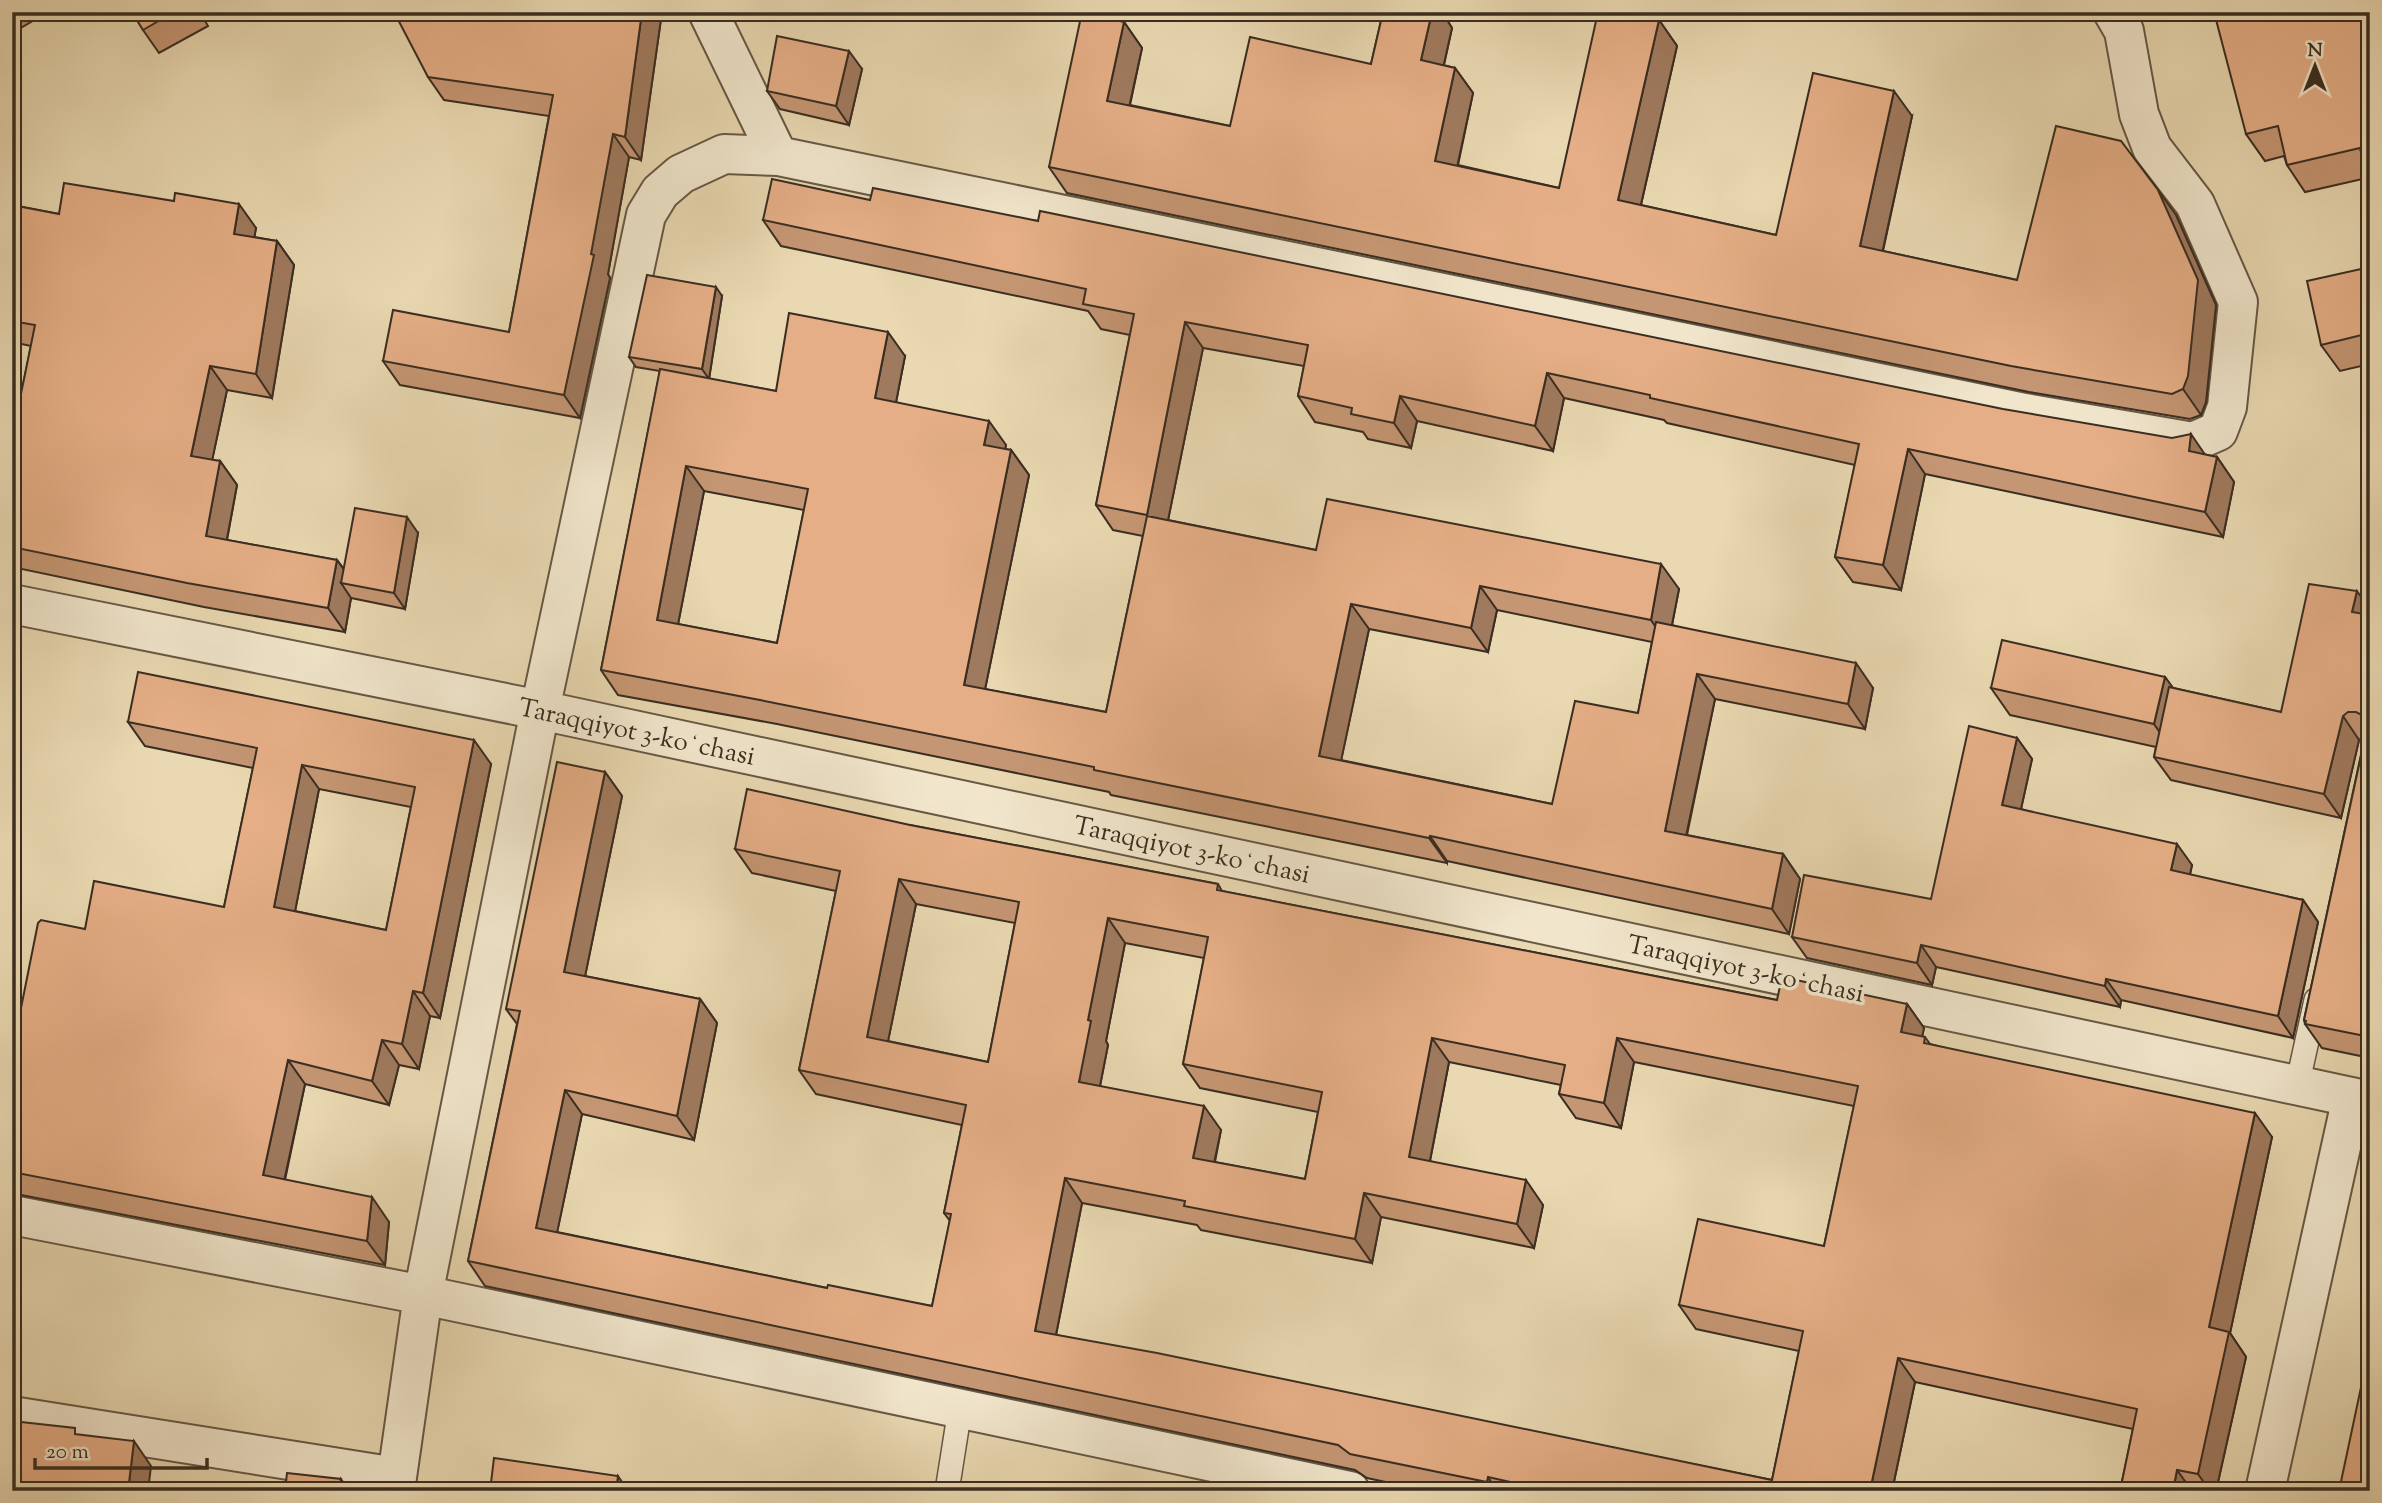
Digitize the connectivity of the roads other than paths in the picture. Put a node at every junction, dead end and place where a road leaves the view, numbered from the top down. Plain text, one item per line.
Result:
1 (708, 12) edge
2 (2113, 12) edge
3 (778, 156) junction
4 (12, 604) edge
5 (540, 710) junction
6 (2320, 978) edge
7 (2297, 1086) junction
8 (2361, 1099) edge
9 (12, 1214) edge
10 (423, 1295) junction
11 (960, 1409) junction
12 (12, 1416) edge
13 (395, 1484) edge
14 (947, 1491) edge
15 (1350, 1491) edge
16 (2266, 1491) edge

1 - 3 street
2 - 3 street
3 - 5 street
4 - 5 street, Taraqqiyot 3-koʻchasi
5 - 7 street, Taraqqiyot 3-koʻchasi
5 - 10 street
6 - 7 lane
7 - 8 street, Taraqqiyot 3-koʻchasi
8 - 16 street
9 - 10 street
10 - 11 street
10 - 13 street
11 - 14 lane
11 - 15 street
12 - 13 street

